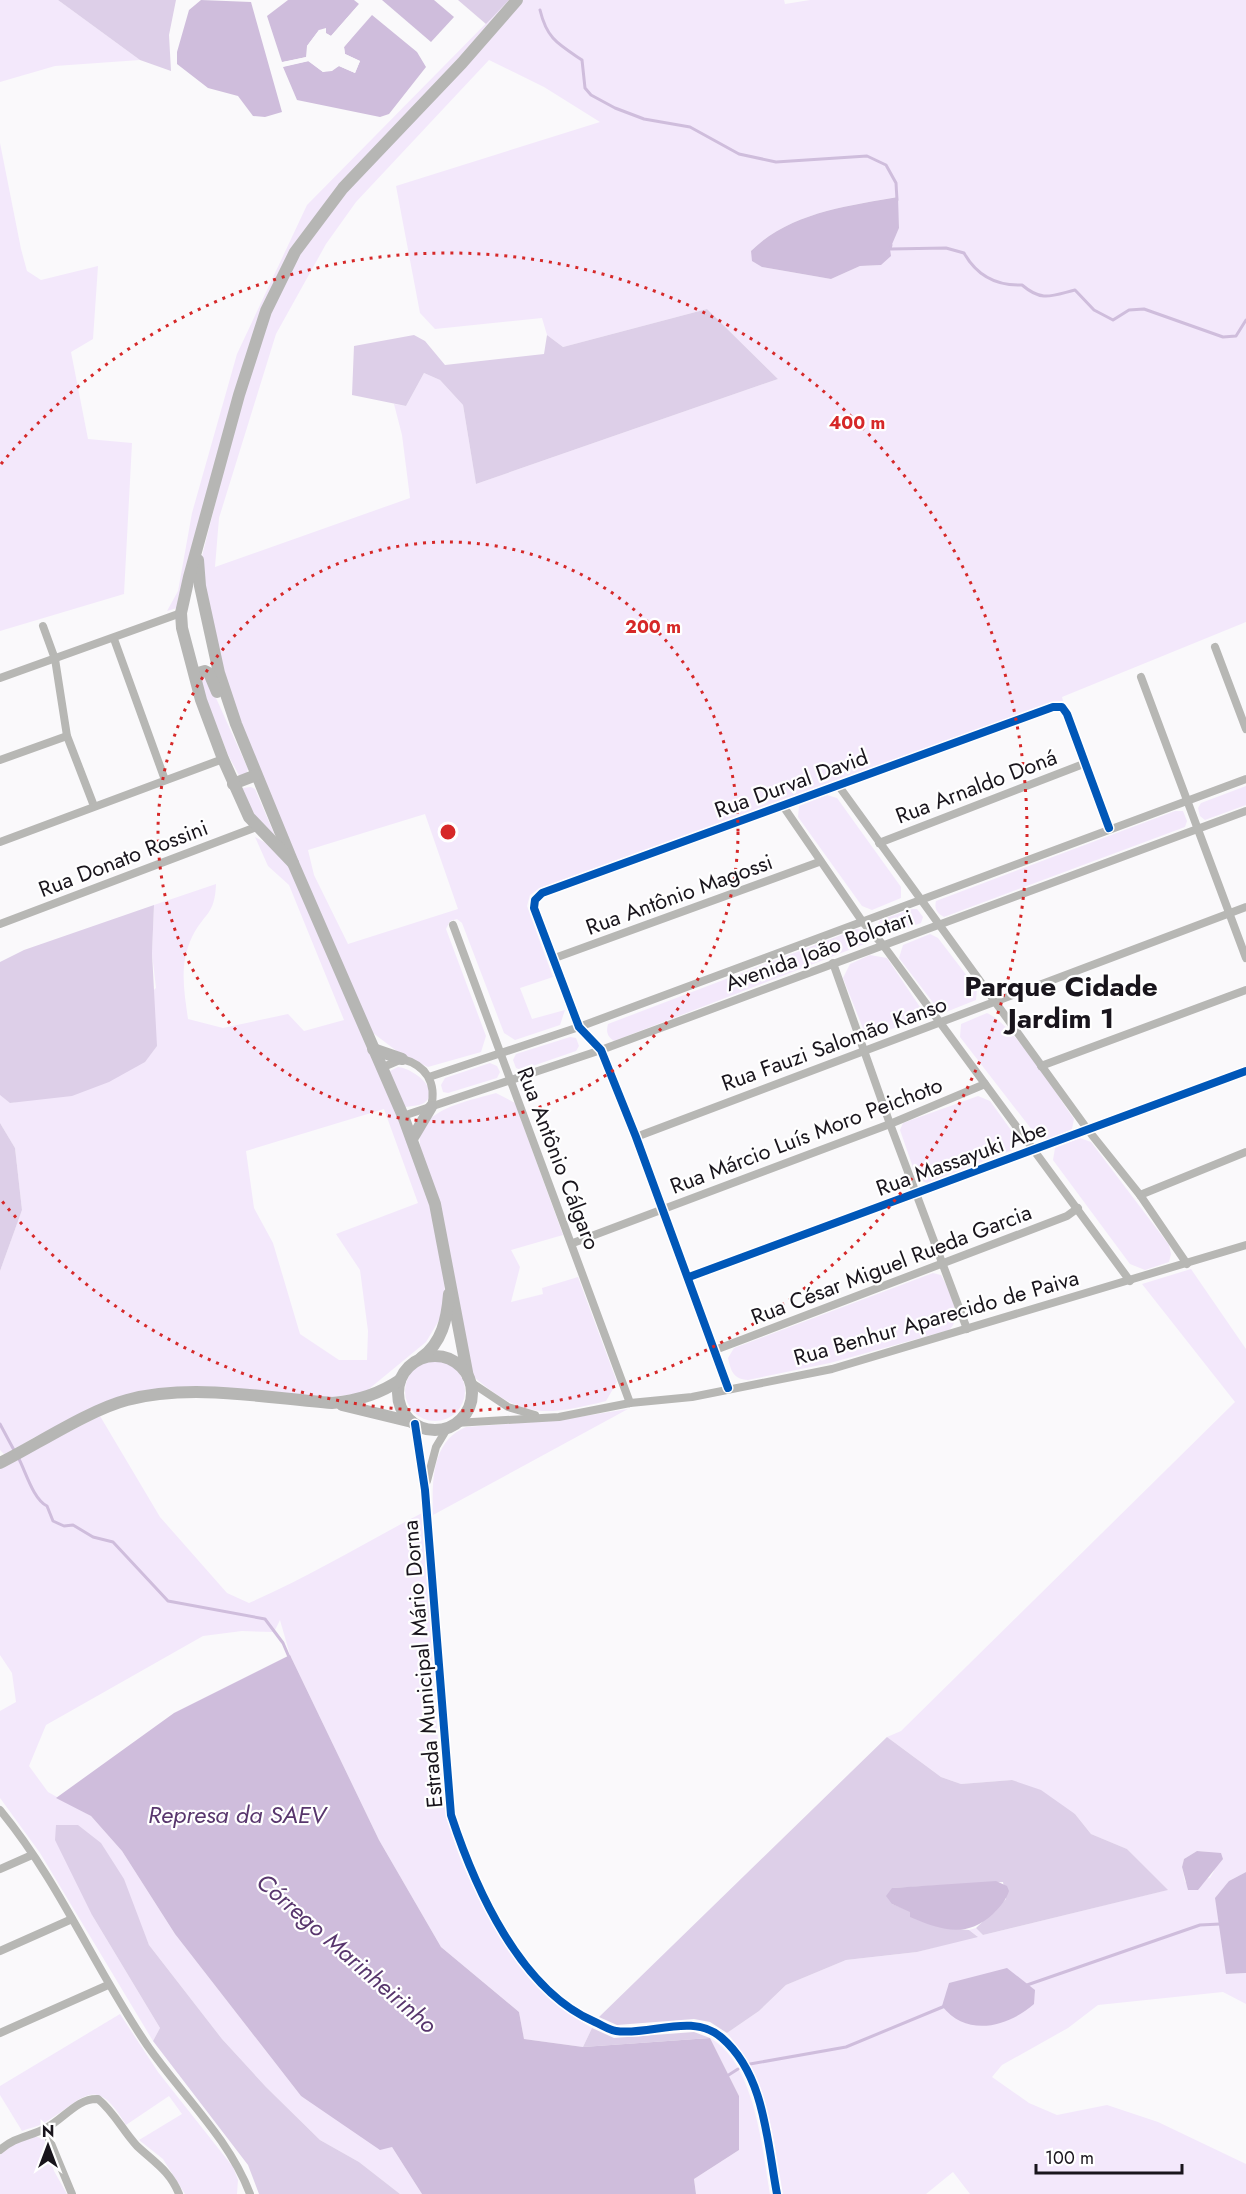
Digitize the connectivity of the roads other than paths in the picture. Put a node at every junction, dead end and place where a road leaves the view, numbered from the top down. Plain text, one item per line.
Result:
1 (517, 0) edge
2 (198, 552) junction
3 (181, 613) junction
4 (43, 626) dead end
5 (114, 639) junction
6 (1215, 647) dead end
7 (55, 659) junction
8 (195, 674) junction
9 (1141, 677) dead end
10 (0, 678) edge
11 (236, 724) junction
12 (1246, 729) edge
13 (67, 736) junction
14 (223, 759) junction
15 (0, 760) edge
16 (1086, 763) junction
17 (256, 775) junction
18 (1246, 779) edge
19 (165, 780) junction
20 (233, 784) junction
21 (838, 785) junction
22 (1186, 800) junction
23 (94, 806) junction
24 (783, 806) junction
25 (1246, 811) edge
26 (259, 826) junction
27 (1110, 828) junction
28 (1197, 829) junction
29 (0, 842) edge
30 (879, 843) junction
31 (819, 862) junction
32 (292, 863) junction
33 (920, 899) junction
34 (1246, 908) edge
35 (1230, 913) junction
36 (861, 921) junction
37 (0, 924) edge
38 (940, 924) junction
39 (453, 925) dead end
40 (883, 945) junction
41 (1246, 958) edge
42 (552, 959) junction
43 (833, 963) junction
44 (1246, 990) edge
45 (995, 1004) junction
46 (940, 1023) junction
47 (579, 1027) junction
48 (373, 1049) junction
49 (601, 1050) junction
50 (864, 1050) junction
51 (501, 1054) junction
52 (402, 1059) junction
53 (1041, 1066) junction
54 (381, 1068) junction
55 (1246, 1071) edge
56 (429, 1077) junction
57 (512, 1081) junction
58 (985, 1084) junction
59 (431, 1107) junction
60 (403, 1116) junction
61 (890, 1124) junction
62 (1088, 1130) junction
63 (636, 1137) junction
64 (412, 1140) junction
65 (1033, 1150) junction
66 (1246, 1152) edge
67 (917, 1194) junction
68 (1140, 1195) junction
69 (1078, 1208) junction
70 (661, 1209) junction
71 (573, 1243) junction
72 (1246, 1245) edge
73 (943, 1263) junction
74 (1187, 1264) junction
75 (689, 1277) junction
76 (450, 1278) junction
77 (1130, 1281) junction
78 (967, 1329) junction
79 (715, 1350) junction
80 (420, 1359) junction
81 (469, 1379) junction
82 (400, 1380) junction
83 (728, 1388) junction
84 (332, 1403) junction
85 (630, 1403) junction
86 (559, 1417) junction
87 (414, 1423) junction
88 (452, 1425) junction
89 (5, 1461) edge
90 (425, 1490) junction
91 (0, 1810) edge
92 (33, 1855) junction
93 (0, 1869) edge
94 (72, 1919) junction
95 (0, 1951) edge
96 (108, 1985) junction
97 (0, 2033) edge
98 (45, 2129) junction
99 (0, 2150) edge
100 (72, 2194) edge
101 (179, 2194) edge
102 (250, 2194) edge
103 (777, 2194) edge

1 - 2 main road
2 - 3 main road
2 - 11 main road
3 - 5 street
3 - 8 main road
4 - 7 street
5 - 7 street
5 - 19 street
6 - 12 street
7 - 10 street
7 - 13 street
8 - 11 main road
8 - 14 main road
9 - 22 street
11 - 17 main road
13 - 15 street
13 - 23 street
14 - 19 street
14 - 20 main road
16 - 21 street, Rua Durval David
16 - 27 street
16 - 30 street, Rua Arnaldo Doná
17 - 20 main road
17 - 32 main road
18 - 22 street, Avenida João Bolotari
19 - 23 street
20 - 26 main road
21 - 24 street, Rua Durval David
21 - 30 street
22 - 27 street, Avenida João Bolotari
22 - 28 street
23 - 29 street
24 - 31 street
24 - 42 street, Rua Durval David
25 - 28 street, Avenida João Bolotari
26 - 32 main road
26 - 37 street, Rua Donato Rossini
27 - 33 street, Avenida João Bolotari
28 - 35 street
28 - 38 street, Avenida João Bolotari
30 - 33 street
31 - 36 street
31 - 42 street, Rua Antônio Magossi
32 - 48 main road
33 - 36 street, Avenida João Bolotari
33 - 38 street
34 - 35 street, Rua Fauzi Salomão Kanso
35 - 41 street
35 - 45 street, Rua Fauzi Salomão Kanso
36 - 40 street
36 - 47 street, Avenida João Bolotari
38 - 40 street, Avenida João Bolotari
38 - 45 street
39 - 51 street, Rua Antônio Cálgaro
40 - 43 street, Avenida João Bolotari
40 - 46 street
42 - 47 street
43 - 49 street, Avenida João Bolotari
43 - 50 street
44 - 53 street
45 - 46 street, Rua Fauzi Salomão Kanso
45 - 53 street
46 - 50 street, Rua Fauzi Salomão Kanso
46 - 58 street
47 - 49 street
47 - 51 street, Avenida João Bolotari
48 - 52 main road
48 - 54 main road
49 - 57 street, Avenida João Bolotari
49 - 63 street
50 - 61 street
50 - 63 street, Rua Fauzi Salomão Kanso
51 - 56 street, Avenida João Bolotari
51 - 57 street, Rua Antônio Cálgaro
52 - 54 street
52 - 56 street
53 - 62 street
54 - 60 main road
55 - 62 street, Rua Massayuki Abe
56 - 59 street
57 - 59 street, Avenida João Bolotari
57 - 71 street, Rua Antônio Cálgaro
58 - 61 street, Rua Márcio Luís Moro Peichoto
58 - 65 street
59 - 60 street, Avenida João Bolotari
59 - 64 main road
60 - 64 main road
61 - 67 street
61 - 70 street, Rua Márcio Luís Moro Peichoto
62 - 65 street, Rua Massayuki Abe
62 - 68 street
63 - 70 street
64 - 76 main road
65 - 67 street, Rua Massayuki Abe
65 - 69 street
66 - 68 street
67 - 73 street
67 - 75 street, Rua Massayuki Abe
68 - 74 street
69 - 73 street, Rua César Miguel Rueda Garcia
69 - 77 street
70 - 71 street, Rua Márcio Luís Moro Peichoto
70 - 75 street
71 - 85 street, Rua Antônio Cálgaro
72 - 74 street, Rua Benhur Aparecido de Paiva
73 - 78 street
73 - 79 street, Rua César Miguel Rueda Garcia
74 - 77 street, Rua Benhur Aparecido de Paiva
75 - 79 street
76 - 80 main road
76 - 81 main road
77 - 78 street, Rua Benhur Aparecido de Paiva
78 - 83 street, Rua Benhur Aparecido de Paiva
79 - 83 street
80 - 81 main road
80 - 82 main road
81 - 86 street, Rua Benhur Aparecido de Paiva
81 - 88 main road
82 - 84 main road
82 - 87 main road
83 - 85 street, Rua Benhur Aparecido de Paiva
84 - 87 main road
84 - 89 main road
85 - 86 street, Rua Benhur Aparecido de Paiva
86 - 88 street, Rua Benhur Aparecido de Paiva
87 - 88 main road
87 - 90 street
88 - 90 street
90 - 103 street, Estrada Municipal Mário Dorna
91 - 92 street
92 - 93 street
92 - 94 street
94 - 95 street
94 - 96 street
96 - 97 street
96 - 102 street
98 - 99 street
98 - 100 street
98 - 101 street

